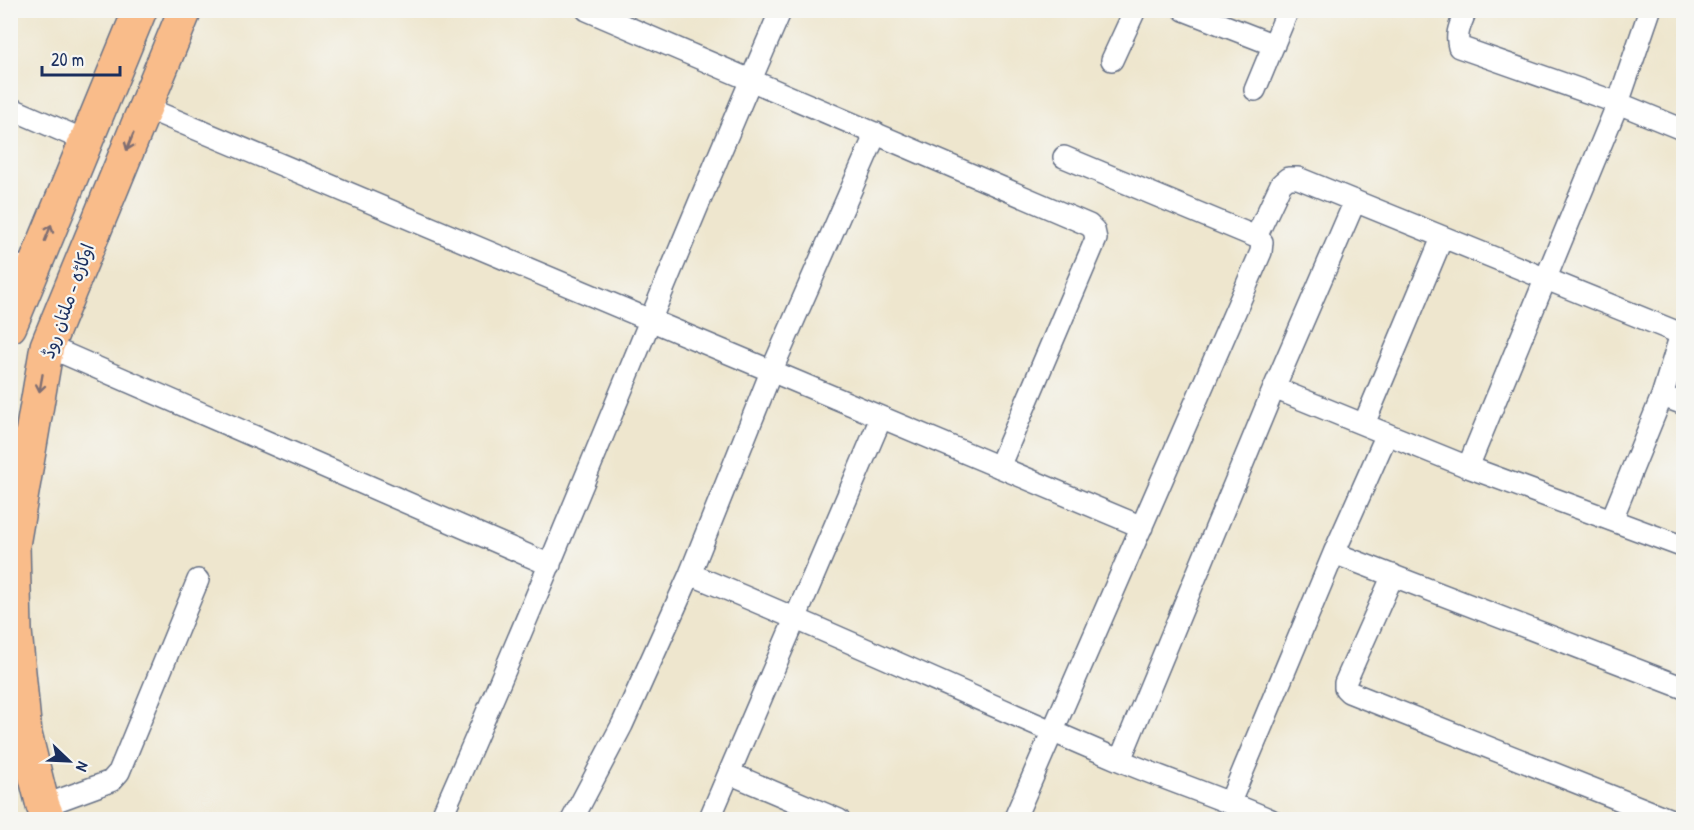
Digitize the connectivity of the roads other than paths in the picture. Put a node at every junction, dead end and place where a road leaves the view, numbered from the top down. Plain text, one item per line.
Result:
1 (140, 10) edge
2 (184, 10) edge
3 (586, 10) edge
4 (781, 10) edge
5 (1135, 10) edge
6 (1184, 10) edge
7 (1288, 10) edge
8 (1466, 10) edge
9 (1650, 10) edge
10 (1274, 45) junction
11 (1112, 60) dead end
12 (751, 81) junction
13 (1255, 90) dead end
14 (1618, 103) junction
15 (144, 107) junction
16 (10, 108) edge
17 (1683, 130) edge
18 (876, 133) junction
19 (86, 141) junction
20 (1064, 158) dead end
21 (1355, 201) junction
22 (1256, 237) junction
23 (1442, 238) junction
24 (21, 268) edge
25 (1545, 280) junction
26 (650, 321) junction
27 (10, 326) edge
28 (1682, 335) edge
29 (47, 345) junction
30 (771, 372) junction
31 (1274, 388) junction
32 (1662, 396) junction
33 (1683, 404) edge
34 (881, 418) junction
35 (1364, 424) junction
36 (1387, 434) junction
37 (999, 467) junction
38 (1468, 467) junction
39 (1612, 519) junction
40 (1142, 527) junction
41 (1683, 547) edge
42 (1334, 553) junction
43 (550, 565) junction
44 (690, 574) junction
45 (1393, 575) junction
46 (198, 580) dead end
47 (796, 618) junction
48 (1683, 688) edge
49 (1051, 729) junction
50 (1120, 760) junction
51 (729, 773) junction
52 (1230, 802) junction
53 (46, 813) edge
54 (440, 819) edge
55 (572, 819) edge
56 (709, 819) edge
57 (839, 819) edge
58 (1014, 819) edge
59 (1271, 819) edge
60 (1671, 819) edge

1 - 19 main road
2 - 15 main road, اوکاڑہ - ملتان روڈ
3 - 12 street
4 - 12 street
5 - 11 street
6 - 10 street
7 - 10 street
8 - 14 street
9 - 14 street
10 - 13 street
12 - 18 street
12 - 26 street
14 - 17 street
14 - 25 street
15 - 26 street
15 -> 29 main road, اوکاڑہ - ملتان روڈ
16 - 19 street
18 - 30 street
18 - 37 street
24 -> 19 main road
20 - 22 street
21 - 22 street
21 - 23 street
21 - 31 street
22 - 40 street
23 - 25 street
23 - 35 street
24 - 27 main road
25 - 28 street
25 - 38 street
26 - 30 street
26 - 43 street
28 - 32 street
29 - 43 street
29 -> 53 main road, اوکاڑہ - ملتان روڈ
30 - 34 street
30 - 44 street
31 - 35 street
31 - 50 street
32 - 33 street
32 - 39 street
34 - 37 street
34 - 47 street
35 - 36 street
36 - 38 street
36 - 42 street
37 - 40 street
38 - 39 street
39 - 41 street
40 - 49 street
42 - 45 street
42 - 52 street
43 - 54 street
44 - 47 street
44 - 55 street
45 - 48 street
45 - 60 street
46 - 53 street
47 - 49 street
47 - 51 street
49 - 50 street
49 - 58 street
50 - 52 street
51 - 56 street
51 - 57 street
52 - 59 street

